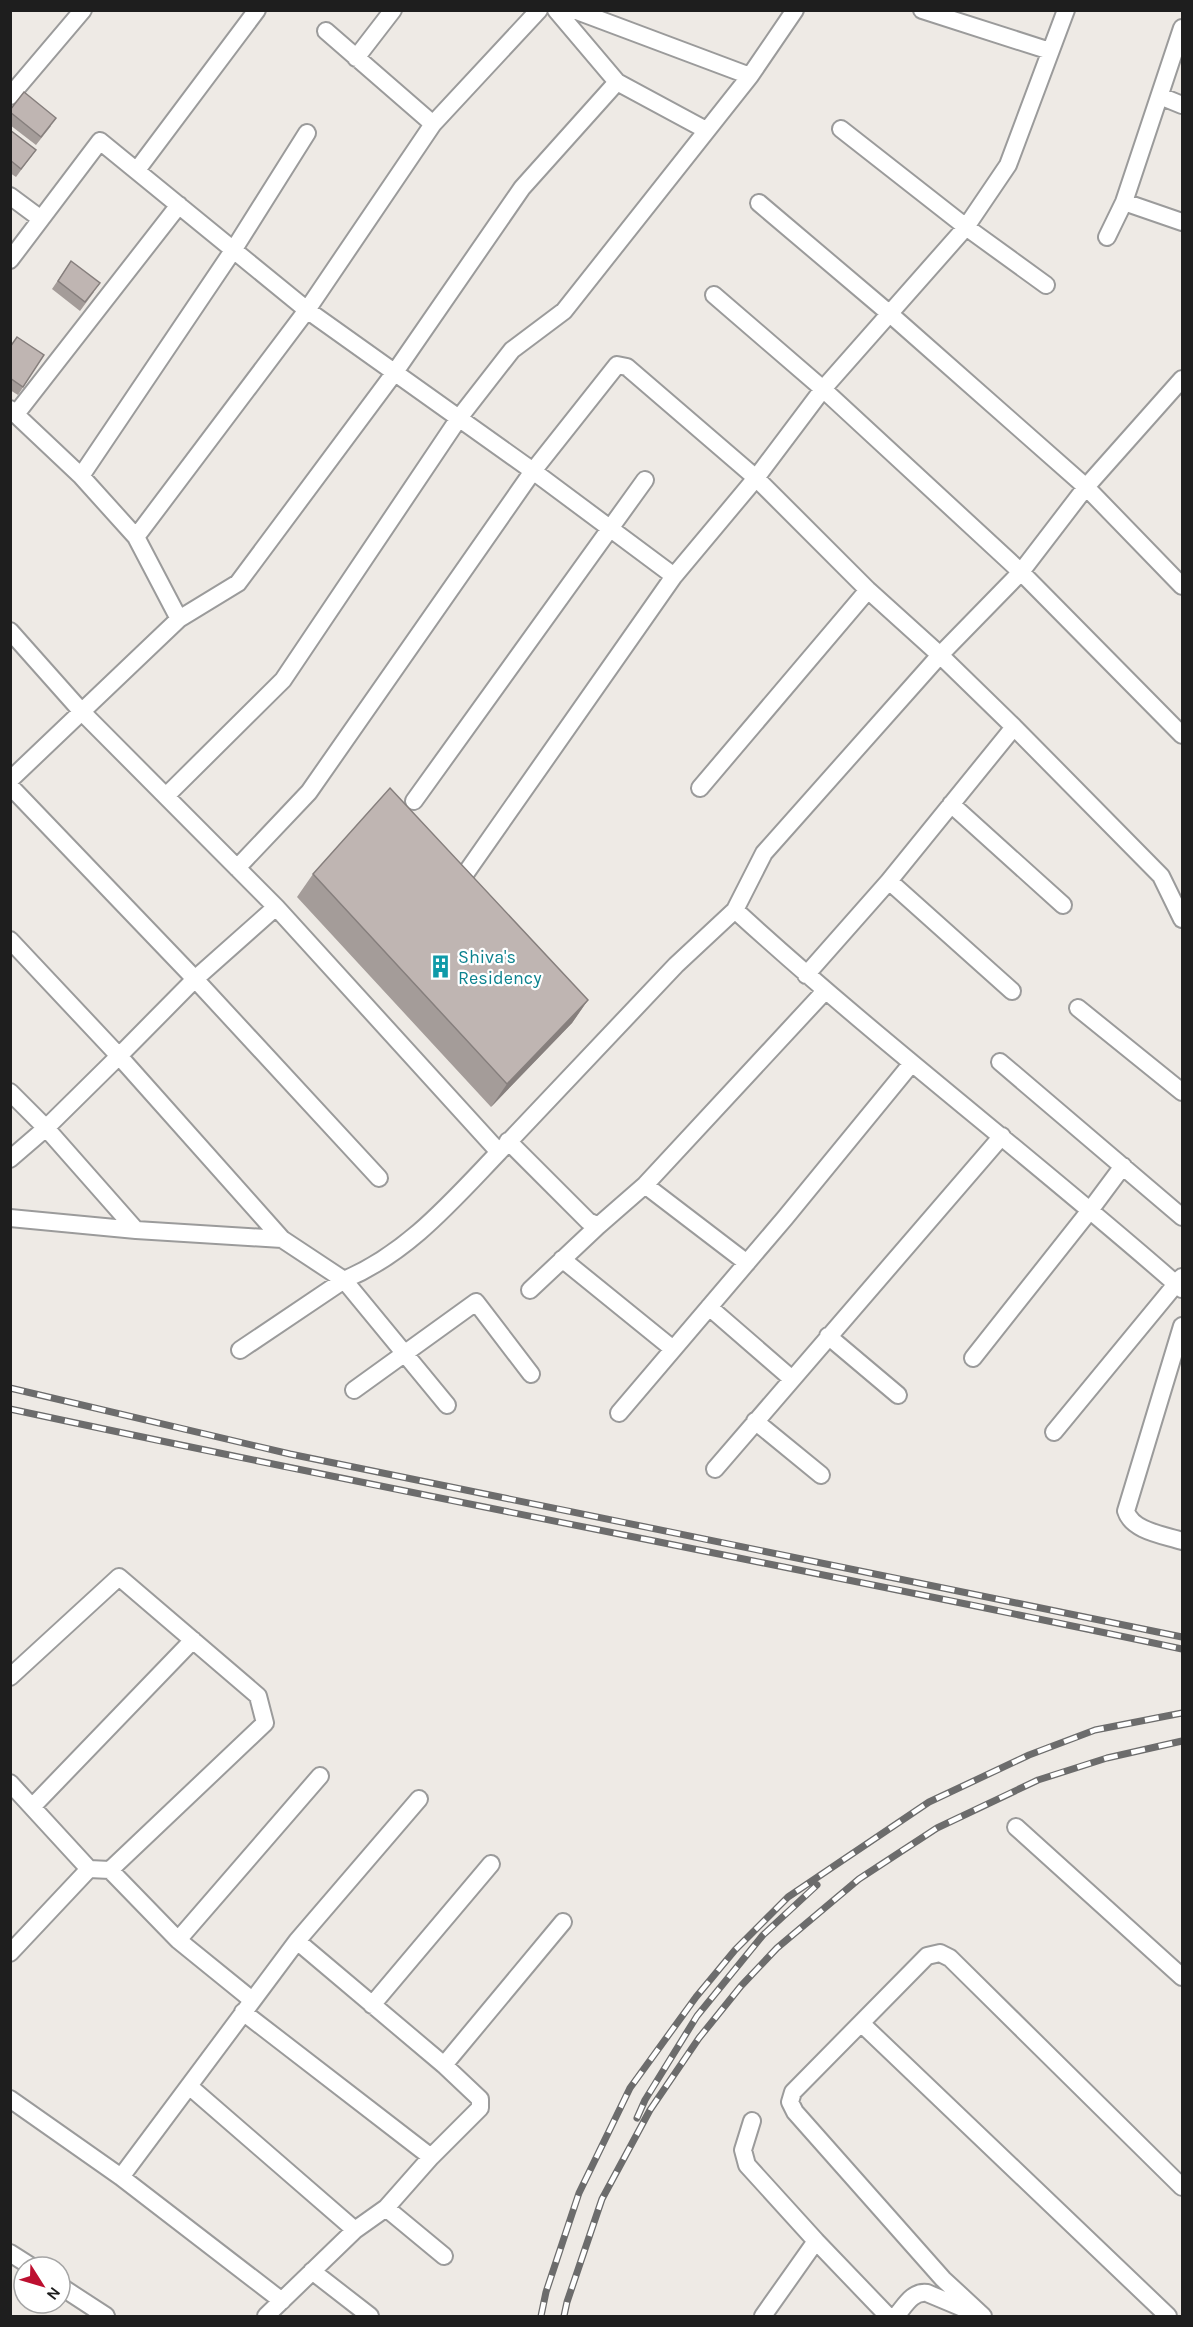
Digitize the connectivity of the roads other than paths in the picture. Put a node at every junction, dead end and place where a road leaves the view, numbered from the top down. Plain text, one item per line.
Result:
1 (83, 10) edge
2 (257, 10) edge
3 (393, 10) edge
4 (539, 10) edge
5 (556, 10) edge
6 (574, 10) edge
7 (795, 10) edge
8 (922, 10) edge
9 (1066, 10) edge
10 (1182, 28) edge
11 (326, 31) dead end
12 (1050, 51) junction
13 (356, 58) junction
14 (750, 76) junction
15 (617, 82) junction
16 (10, 96) edge
17 (1160, 96) junction
18 (1182, 105) edge
19 (433, 124) junction
20 (841, 129) dead end
21 (706, 130) junction
22 (307, 133) dead end
23 (137, 170) junction
24 (10, 196) edge
25 (1124, 202) junction
26 (759, 203) dead end
27 (179, 205) junction
28 (41, 219) junction
29 (1182, 222) edge
30 (966, 227) junction
31 (1107, 237) dead end
32 (234, 249) junction
33 (10, 260) edge
34 (1046, 285) dead end
35 (714, 295) dead end
36 (307, 310) junction
37 (890, 314) junction
38 (395, 372) junction
39 (1182, 379) edge
40 (823, 389) junction
41 (14, 411) edge
42 (459, 418) junction
43 (533, 471) junction
44 (81, 476) junction
45 (756, 478) junction
46 (645, 480) dead end
47 (1086, 487) junction
48 (610, 528) junction
49 (136, 537) junction
50 (1021, 572) junction
51 (674, 576) junction
52 (1182, 586) edge
53 (868, 590) junction
54 (179, 619) junction
55 (10, 631) edge
56 (940, 655) junction
57 (82, 712) junction
58 (1014, 727) junction
59 (1182, 735) edge
60 (10, 780) edge
61 (10, 786) edge
62 (700, 788) dead end
63 (166, 796) junction
64 (414, 801) dead end
65 (951, 804) junction
66 (237, 868) junction
67 (461, 880) edge
68 (889, 881) junction
69 (1063, 905) dead end
70 (276, 907) junction
71 (735, 910) junction
72 (1182, 919) edge
73 (10, 940) edge
74 (806, 975) junction
75 (195, 979) junction
76 (825, 991) junction
77 (1012, 991) dead end
78 (1078, 1008) dead end
79 (119, 1056) junction
80 (912, 1062) junction
81 (1000, 1062) dead end
82 (10, 1092) edge
83 (1182, 1092) edge
84 (46, 1128) junction
85 (1002, 1136) junction
86 (504, 1146) junction
87 (10, 1160) edge
88 (1123, 1166) junction
89 (379, 1178) dead end
90 (645, 1185) junction
91 (1091, 1209) junction
92 (1182, 1216) edge
93 (10, 1218) edge
94 (598, 1226) junction
95 (136, 1230) junction
96 (282, 1239) junction
97 (562, 1259) junction
98 (747, 1263) junction
99 (344, 1280) junction
100 (1180, 1283) edge
101 (530, 1290) dead end
102 (709, 1307) junction
103 (1182, 1326) edge
104 (828, 1336) junction
105 (673, 1349) junction
106 (240, 1350) dead end
107 (405, 1354) junction
108 (973, 1358) dead end
109 (531, 1374) dead end
110 (792, 1379) junction
111 (354, 1390) dead end
112 (898, 1395) dead end
113 (447, 1405) dead end
114 (619, 1413) dead end
115 (755, 1421) junction
116 (1054, 1432) dead end
117 (715, 1469) dead end
118 (820, 1475) dead end
119 (1182, 1541) edge
120 (193, 1640) junction
121 (10, 1677) edge
122 (320, 1776) dead end
123 (10, 1783) edge
124 (419, 1799) dead end
125 (33, 1806) junction
126 (1016, 1827) dead end
127 (491, 1864) dead end
128 (89, 1869) junction
129 (110, 1870) junction
130 (563, 1922) dead end
131 (178, 1940) junction
132 (297, 1941) junction
133 (10, 1953) edge
134 (1182, 1977) edge
135 (372, 2005) junction
136 (248, 2006) junction
137 (861, 2023) junction
138 (444, 2065) junction
139 (189, 2086) junction
140 (10, 2099) edge
141 (752, 2121) dead end
142 (431, 2157) junction
143 (121, 2177) junction
144 (1182, 2187) edge
145 (386, 2208) junction
146 (355, 2230) junction
147 (816, 2241) junction
148 (444, 2256) dead end
149 (312, 2271) junction
150 (72, 2294) edge
151 (282, 2301) junction
152 (106, 2316) edge
153 (266, 2316) edge
154 (370, 2316) edge
155 (763, 2316) edge
156 (888, 2316) edge
157 (896, 2316) edge
158 (982, 2316) edge
159 (1168, 2316) edge

1 - 16 street
2 - 23 street
3 - 13 street
4 - 19 street
5 - 15 street
6 - 14 street
7 - 14 street
8 - 12 street
9 - 12 street
10 - 17 street
11 - 13 street
12 - 30 street
13 - 19 street
14 - 21 street
15 - 21 street
15 - 38 street
17 - 18 street
17 - 25 street
19 - 36 street
20 - 30 street
21 - 42 street
22 - 32 street
23 - 27 street
23 - 28 street
24 - 28 street
25 - 29 street
25 - 31 street
26 - 37 street
27 - 32 street
27 - 41 street
28 - 33 street
30 - 34 street
30 - 37 street
32 - 36 street
32 - 44 street
35 - 40 street
36 - 38 street
36 - 49 street
37 - 40 street
37 - 47 street
38 - 42 street
38 - 54 street
39 - 47 street
40 - 45 street
40 - 50 street
41 - 44 street
42 - 43 street
42 - 63 street
43 - 45 street
43 - 48 street
43 - 66 street
44 - 49 street
45 - 51 street
45 - 53 street
46 - 48 street
47 - 50 street
47 - 52 street
48 - 51 street
48 - 64 street
49 - 54 street
50 - 56 street
50 - 59 street
51 - 67 street
53 - 56 street
53 - 62 street
54 - 57 street
55 - 57 street
56 - 58 street
56 - 71 street
57 - 60 street
57 - 63 street
58 - 65 street
58 - 72 street
61 - 75 street
63 - 66 street
65 - 68 street
65 - 69 street
66 - 70 street
68 - 74 street
68 - 77 street
70 - 75 street
70 - 86 street
71 - 74 street
71 - 86 street
73 - 79 street
74 - 76 street
75 - 79 street
75 - 89 street
76 - 80 street
76 - 90 street
78 - 83 street
79 - 84 street
79 - 96 street
80 - 85 street
80 - 98 street
81 - 88 street
82 - 84 street
84 - 87 street
84 - 95 street
85 - 91 street
85 - 104 street
86 - 94 street
86 - 99 street
88 - 91 street
88 - 92 street
90 - 94 street
90 - 98 street
91 - 100 street
91 - 108 street
93 - 95 street
94 - 97 street
95 - 96 street
96 - 99 street
97 - 101 street
97 - 105 street
98 - 102 street
99 - 106 street
99 - 107 street
100 - 116 street
102 - 105 street
102 - 110 street
103 - 119 street
104 - 110 street
104 - 112 street
105 - 114 street
107 - 109 street
107 - 111 street
107 - 113 street
110 - 115 street
115 - 117 street
115 - 118 street
120 - 121 street
120 - 125 street
120 - 129 street
122 - 131 street
123 - 125 street
124 - 132 street
125 - 128 street
126 - 134 street
127 - 135 street
128 - 129 street
128 - 133 street
129 - 131 street
130 - 138 street
131 - 136 street
132 - 135 street
132 - 136 street
135 - 138 street
136 - 139 street
136 - 142 street
137 - 144 street
137 - 158 street
137 - 159 street
138 - 142 street
139 - 143 street
139 - 146 street
140 - 143 street
141 - 147 street
142 - 145 street
143 - 151 street
145 - 146 street
145 - 148 street
146 - 149 street
147 - 155 street
147 - 156 street
149 - 151 street
149 - 154 street
150 - 152 street
151 - 153 street
157 - 158 street

